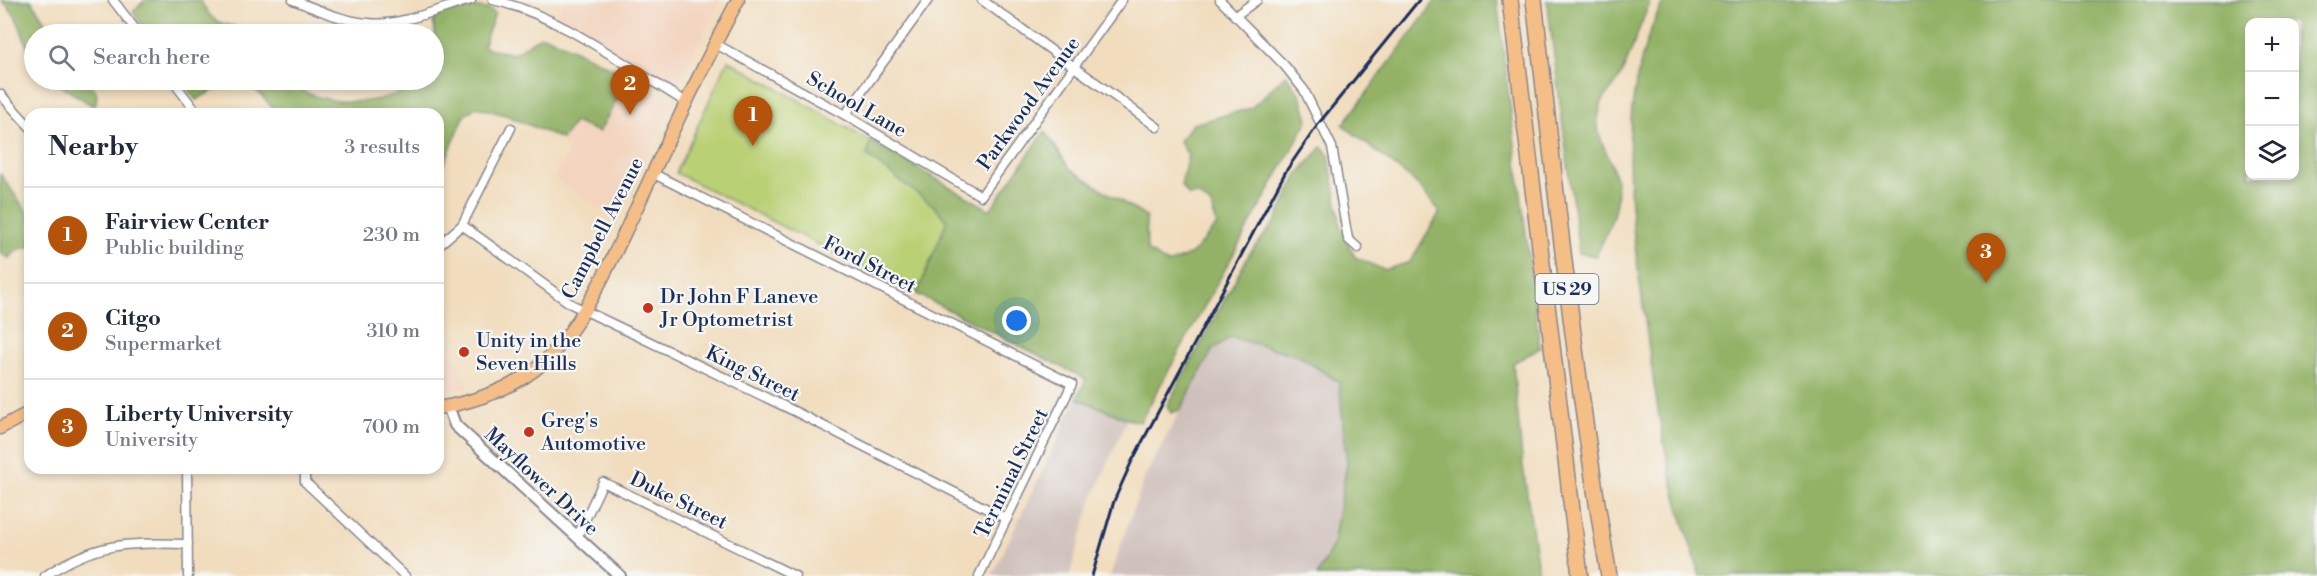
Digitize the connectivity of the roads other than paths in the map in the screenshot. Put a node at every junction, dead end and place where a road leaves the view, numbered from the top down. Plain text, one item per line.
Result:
1 (113, 0) edge
2 (293, 0) edge
3 (471, 0) edge
4 (493, 0) edge
5 (738, 0) edge
6 (928, 0) edge
7 (982, 0) edge
8 (1122, 0) edge
9 (1220, 0) edge
10 (1257, 0) edge
11 (1510, 0) edge
12 (1534, 0) edge
13 (1235, 16) junction
14 (131, 24) edge
15 (714, 43) junction
16 (1074, 67) junction
17 (180, 90) edge
18 (0, 94) edge
19 (686, 102) junction
20 (193, 108) edge
21 (845, 115) junction
22 (24, 120) edge
23 (1157, 127) dead end
24 (511, 128) dead end
25 (652, 173) junction
26 (981, 196) joint
27 (462, 225) junction
28 (444, 241) edge
29 (1358, 248) dead end
30 (584, 309) junction
31 (1072, 384) joint
32 (444, 407) edge
33 (444, 408) edge
34 (24, 415) edge
35 (0, 428) edge
36 (187, 474) edge
37 (305, 474) edge
38 (1007, 519) junction
39 (577, 537) junction
40 (188, 544) junction
41 (45, 576) edge
42 (188, 576) edge
43 (405, 576) edge
44 (620, 576) edge
45 (795, 576) edge
46 (979, 576) edge
47 (1580, 576) edge
48 (1609, 576) edge

1 - 14 street
2 - 3 street
4 - 19 street
5 - 15 main road, Campbell Avenue
6 - 21 street
7 - 16 street
8 - 16 street, Parkwood Avenue
9 - 13 street
10 - 13 street
11 - 47 highway, US 29
12 - 48 highway, US 29
13 - 29 street
15 - 19 main road, Campbell Avenue
15 - 21 street, School Lane
16 - 23 street
16 - 26 street, Parkwood Avenue
17 - 20 street
18 - 22 street
19 - 25 main road, Campbell Avenue
21 - 26 street, School Lane
24 - 27 street
25 - 30 main road, Campbell Avenue
25 - 31 street, Ford Street
27 - 28 street
27 - 30 street, King Street
30 - 32 main road, Campbell Avenue
30 - 38 street, King Street
31 - 38 street, Terminal Street
33 - 39 street, Mayflower Drive
34 - 35 main road
36 - 40 street
37 - 43 street
38 - 46 street, Terminal Street
39 - 44 street, Mayflower Drive
39 - 45 street, Duke Street
40 - 41 street
40 - 42 street

